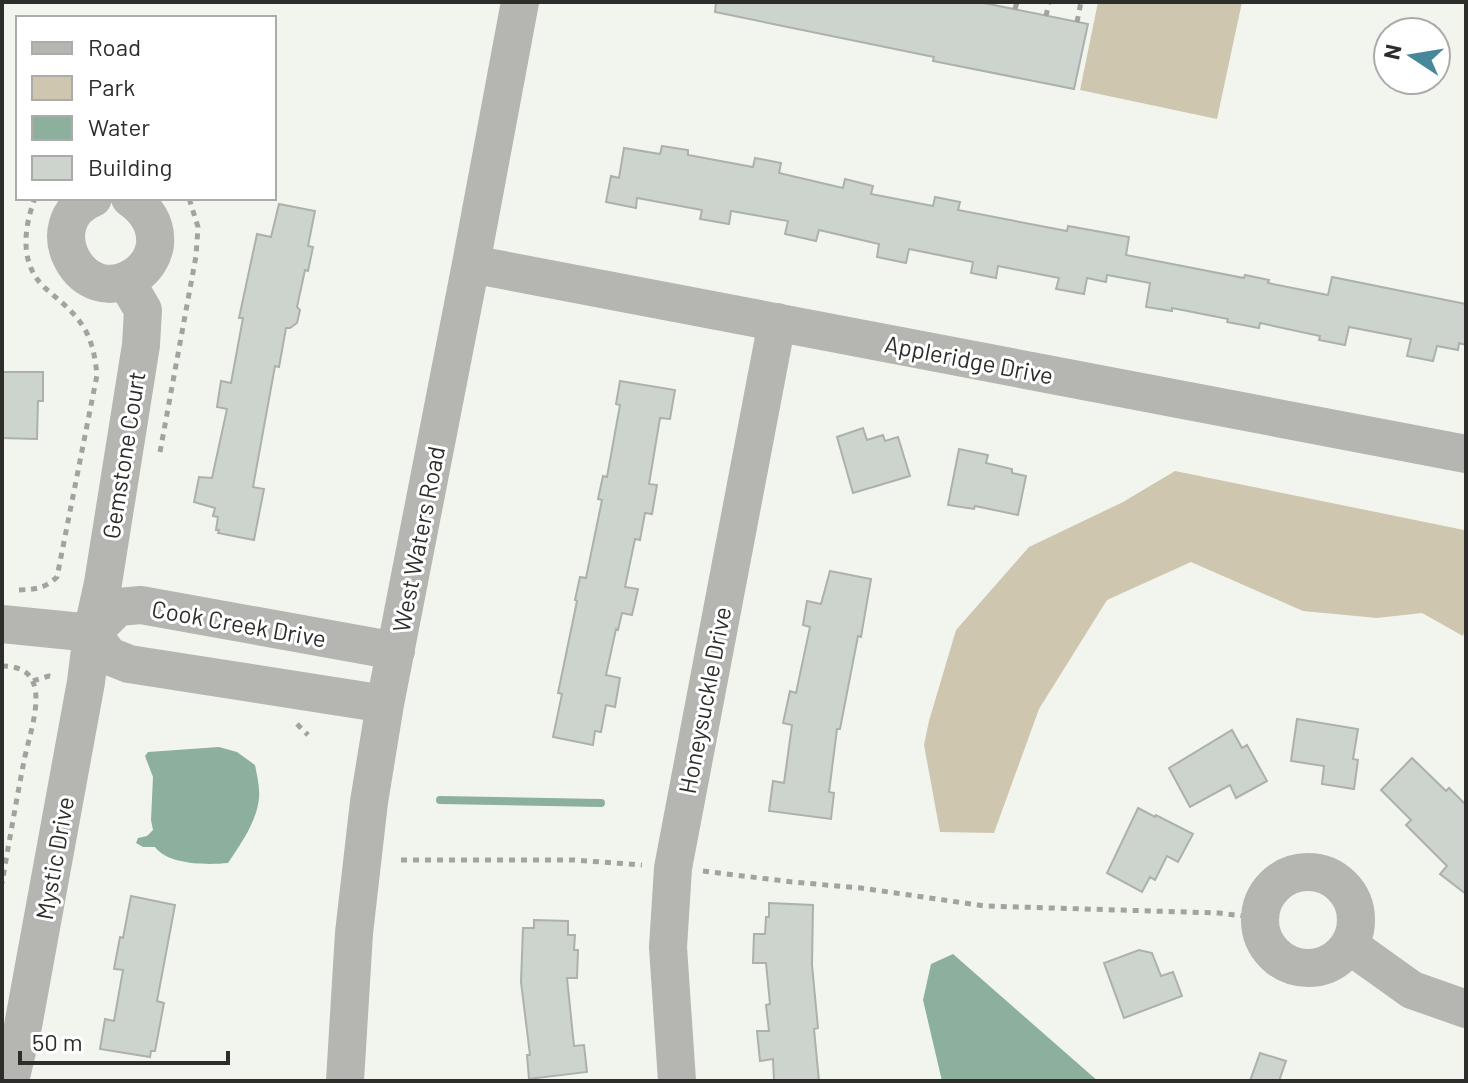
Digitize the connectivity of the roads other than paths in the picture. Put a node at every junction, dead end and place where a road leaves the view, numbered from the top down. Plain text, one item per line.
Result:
1 (520, 2) edge
2 (87, 200) edge
3 (133, 200) edge
4 (471, 264) junction
5 (126, 281) junction
6 (777, 322) junction
7 (1466, 454) edge
8 (8, 607) edge
9 (92, 633) junction
10 (396, 651) junction
11 (385, 704) junction
12 (1349, 945) junction
13 (1466, 1009) edge
14 (10, 1081) edge
15 (345, 1081) edge
16 (677, 1081) edge

1 - 4 street, West Waters Road
2 - 5 street
3 - 5 street
4 - 6 street, Appleridge Drive
4 - 10 street, West Waters Road
5 - 9 street, Gemstone Court
6 - 7 street, Appleridge Drive
6 - 16 street, Honeysuckle Drive
8 - 9 street
9 - 10 street, Cook Creek Drive
9 - 11 street
9 - 14 street, Mystic Drive
10 - 11 street, West Waters Road
11 - 15 street, West Waters Road
12 - 12 street
12 - 13 street

